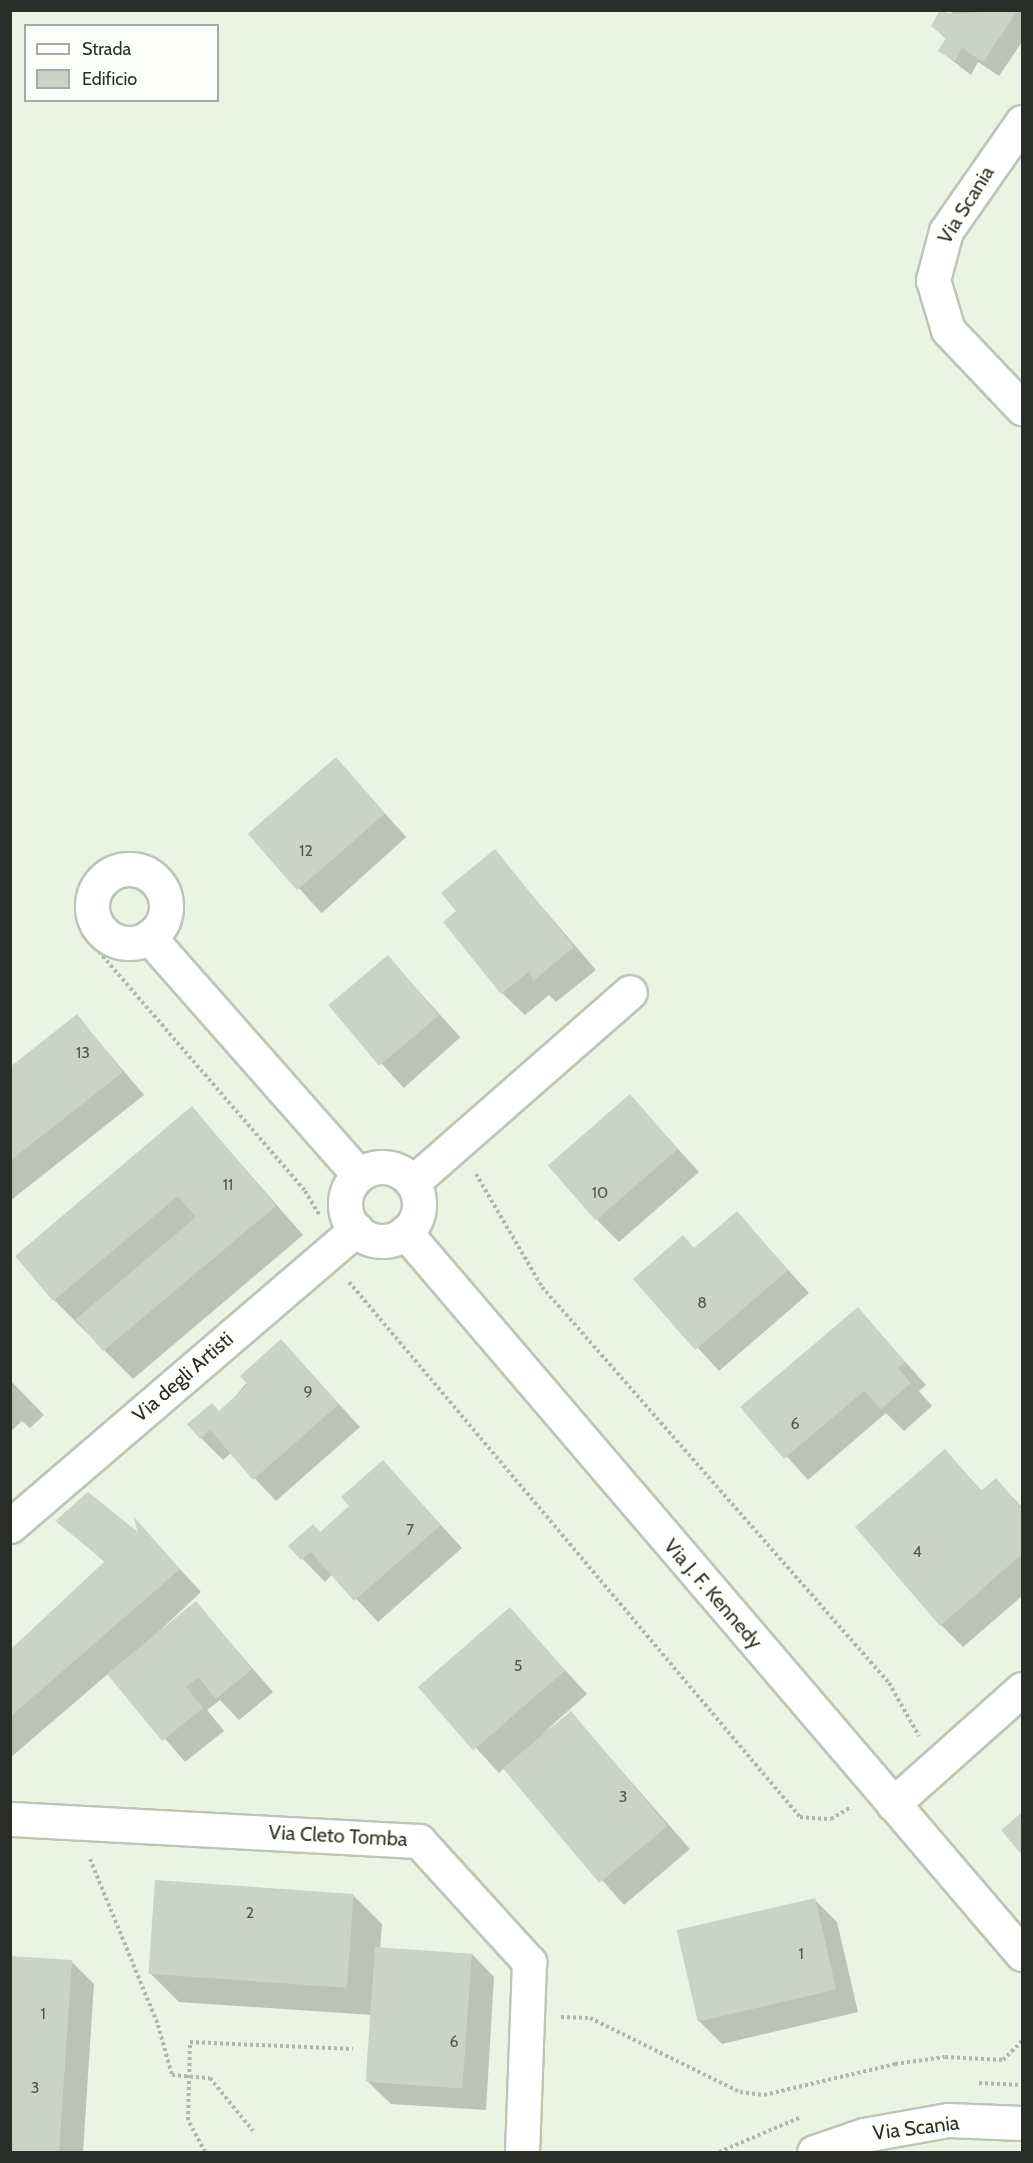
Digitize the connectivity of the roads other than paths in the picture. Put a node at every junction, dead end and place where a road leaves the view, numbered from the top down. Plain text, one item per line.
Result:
1 (1023, 122) edge
2 (1023, 408) edge
3 (149, 937) dead end
4 (630, 992) dead end
5 (359, 1175) junction
6 (413, 1182) junction
7 (356, 1229) junction
8 (405, 1232) junction
9 (10, 1526) edge
10 (1023, 1689) edge
11 (878, 1808) junction
12 (10, 1819) edge
13 (1023, 1954) edge
14 (1023, 2123) edge
15 (522, 2152) edge
16 (814, 2152) edge

1 - 2 street, Via Scania
3 - 5 street
4 - 6 street
5 - 6 street
5 - 7 street
6 - 8 street
7 - 8 street
7 - 9 street, Via degli Artisti
8 - 11 street, Via J. F. Kennedy
10 - 11 street
11 - 13 street, Via J. F. Kennedy
12 - 15 street, Via Cleto Tomba
14 - 16 street, Via Scania

